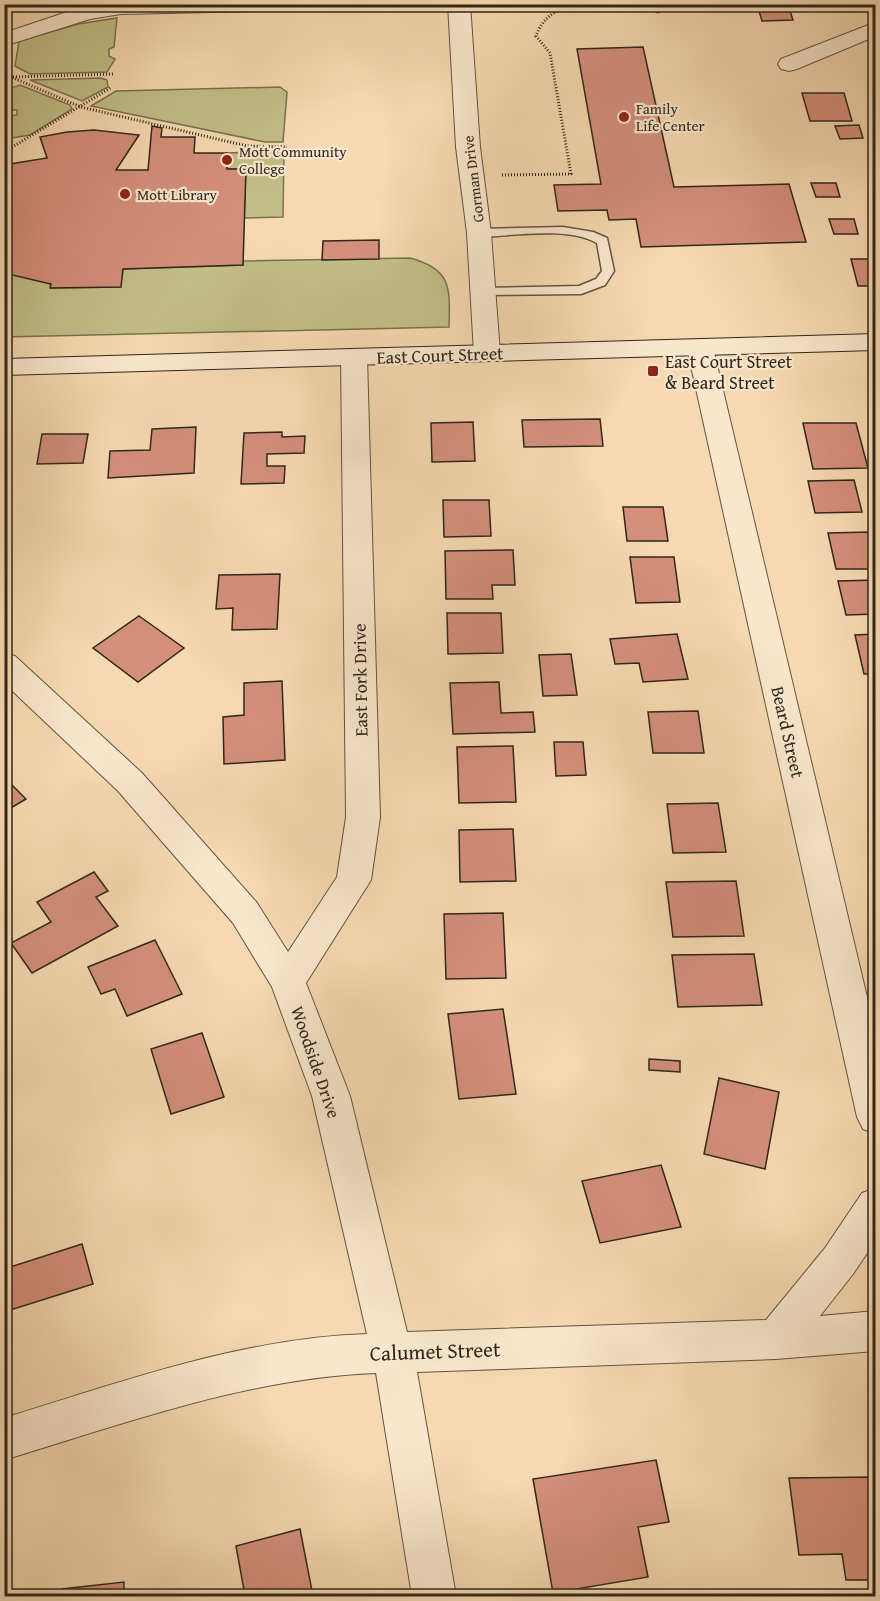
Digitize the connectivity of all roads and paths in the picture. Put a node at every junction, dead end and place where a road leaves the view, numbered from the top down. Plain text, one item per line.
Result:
1 (308, 4) edge
2 (459, 4) edge
3 (644, 4) edge
4 (569, 5) edge
5 (658, 9) dead end
6 (876, 27) edge
7 (4, 40) edge
8 (789, 64) dead end
9 (114, 74) dead end
10 (5, 76) edge
11 (112, 87) dead end
12 (4, 101) edge
13 (81, 107) junction
14 (287, 147) dead end
15 (4, 152) edge
16 (502, 175) dead end
17 (479, 233) junction
18 (482, 292) junction
19 (876, 342) edge
20 (700, 348) junction
21 (487, 353) junction
22 (354, 357) junction
23 (4, 367) edge
24 (4, 664) edge
25 (288, 982) junction
26 (876, 1117) edge
27 (876, 1206) edge
28 (876, 1331) edge
29 (776, 1339) junction
30 (393, 1354) junction
31 (4, 1439) edge
32 (434, 1596) edge

1 - 7 street
2 - 17 street, Gorman Drive
3 - 5 lane
4 - 16 path
6 - 8 street
9 - 10 path
10 - 12 path
10 - 13 path
11 - 13 path
13 - 14 path
13 - 15 path
17 - 18 street, Gorman Drive
17 - 18 lane
18 - 21 street, Gorman Drive
19 - 20 street, East Court Street
20 - 21 street, East Court Street
20 - 26 street, Beard Street
21 - 22 street, East Court Street
22 - 23 street, East Court Street
22 - 25 street, East Fork Drive
24 - 25 street, Woodside Drive
25 - 30 street, Woodside Drive
27 - 29 street
28 - 29 street, Calumet Street
29 - 30 street, Calumet Street
30 - 31 street, Calumet Street
30 - 32 street, Woodside Drive

